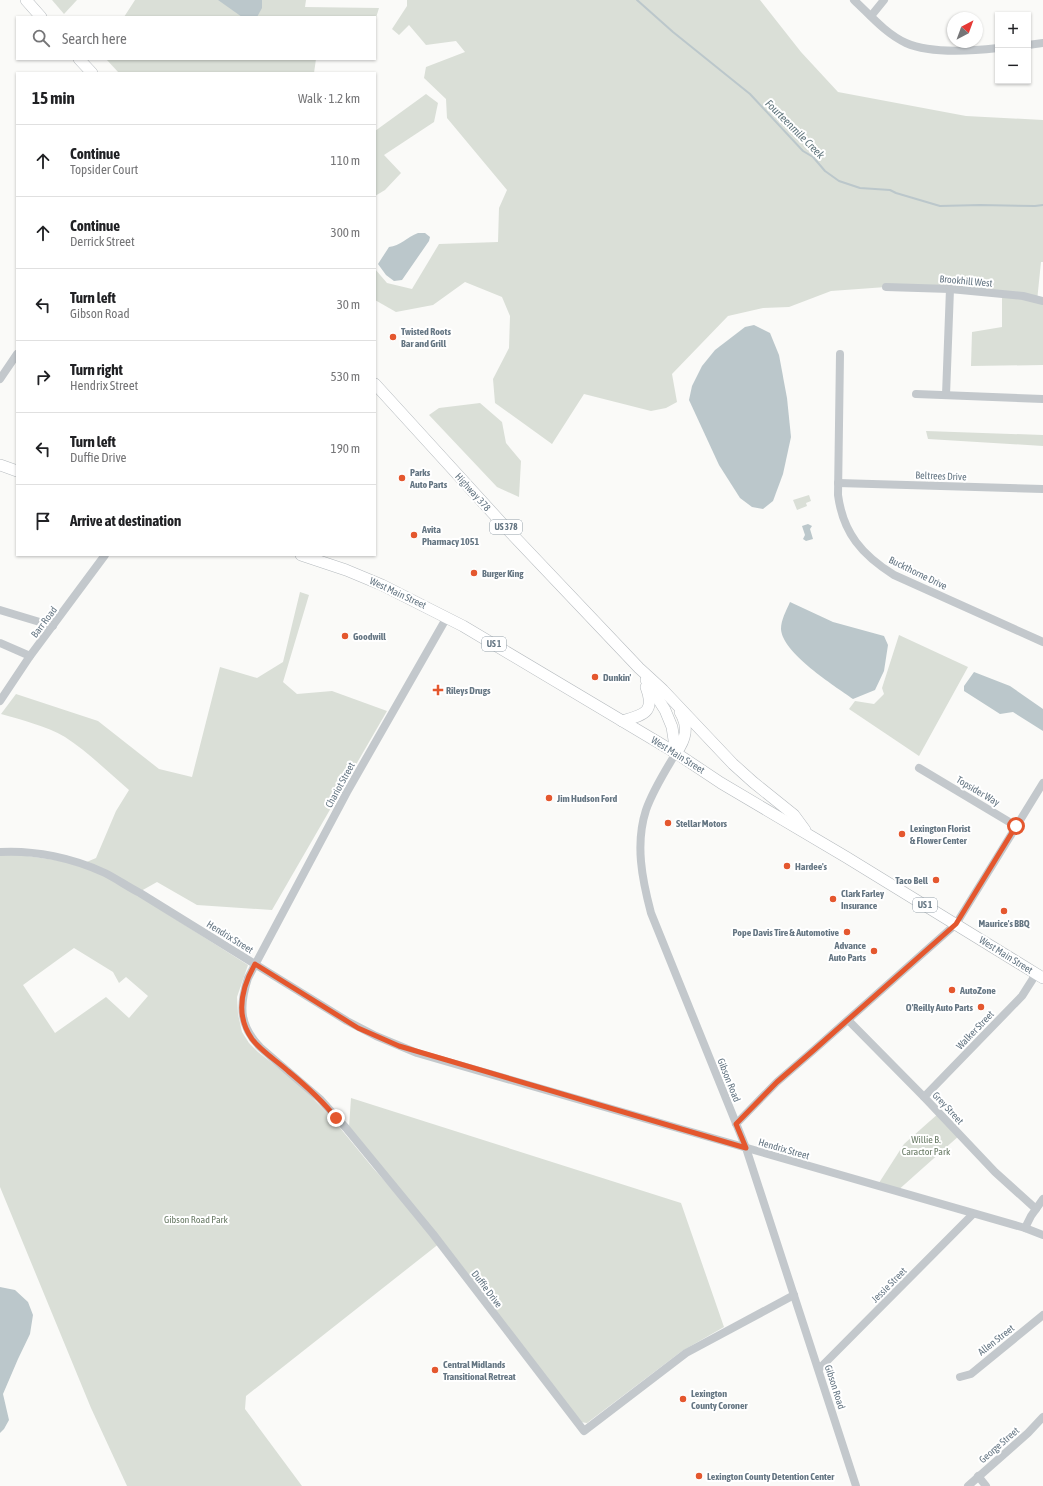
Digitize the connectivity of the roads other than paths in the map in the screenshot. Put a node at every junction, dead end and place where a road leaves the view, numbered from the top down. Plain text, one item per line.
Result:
1 (26, 0) edge
2 (854, 0) edge
3 (884, 0) edge
4 (40, 16) edge
5 (871, 16) junction
6 (1043, 43) edge
7 (1031, 45) edge
8 (995, 48) edge
9 (80, 60) edge
10 (91, 72) edge
11 (886, 287) dead end
12 (950, 289) junction
13 (1043, 301) edge
14 (840, 354) dead end
15 (16, 355) edge
16 (0, 379) edge
17 (376, 385) edge
18 (916, 394) dead end
19 (946, 395) junction
20 (1043, 399) edge
21 (0, 465) edge
22 (16, 471) edge
23 (838, 483) junction
24 (1043, 489) edge
25 (104, 556) edge
26 (304, 556) edge
27 (0, 610) edge
28 (447, 617) junction
29 (53, 626) junction
30 (1043, 642) edge
31 (0, 643) edge
32 (30, 656) junction
33 (639, 668) junction
34 (0, 701) edge
35 (674, 703) junction
36 (622, 721) junction
37 (676, 753) junction
38 (919, 768) dead end
39 (1043, 783) edge
40 (1016, 826) junction
41 (806, 833) junction
42 (0, 852) edge
43 (956, 924) junction
44 (255, 964) junction
45 (1040, 976) edge
46 (848, 1020) junction
47 (924, 1097) junction
48 (736, 1124) junction
49 (746, 1148) junction
50 (1043, 1199) edge
51 (1036, 1209) junction
52 (973, 1214) junction
53 (1025, 1228) junction
54 (1043, 1235) edge
55 (794, 1295) junction
56 (1043, 1315) edge
57 (818, 1369) junction
58 (960, 1377) dead end
59 (1043, 1417) edge
60 (978, 1476) junction
61 (856, 1486) edge
62 (968, 1486) edge
63 (986, 1486) edge

1 - 4 main road
2 - 5 street
3 - 5 street
5 - 8 street
6 - 7 street
9 - 10 main road
11 - 12 street, Brookhill West
12 - 13 street, Brookhill West
12 - 19 street
14 - 23 street, Buckthorne Drive
15 - 16 street
17 - 33 main road, Highway 378 / US 378
18 - 19 street
19 - 20 street
21 - 22 main road
23 - 24 street, Beltrees Drive
23 - 30 street, Buckthorne Drive
25 - 29 street, Barr Road
26 - 28 main road, West Main Street / US 1
27 - 29 street
28 - 36 main road, West Main Street / US 1
28 - 44 street, Chariot Street
29 - 32 street, Barr Road
31 - 32 street
32 - 34 street, Barr Road
33 - 35 main road, US 378
33 - 36 main road
33 - 37 main road, US 378
35 - 37 main road
35 - 41 main road, US 378
36 - 37 main road, West Main Street / US 1
37 - 41 main road, West Main Street / US 1
37 - 48 street, Gibson Road
38 - 40 street, Topsider Way
39 - 40 street
40 - 43 street
41 - 43 main road, West Main Street / US 1
42 - 44 street, Hendrix Street
43 - 45 main road, West Main Street / US 1
43 - 46 street
44 - 49 street, Hendrix Street
44 - 55 street, Duffie Drive
45 - 47 street, Walker Street
46 - 47 street, Grey Street
46 - 48 street
47 - 51 street, Grey Street
48 - 49 street, Gibson Road
49 - 52 street, Hendrix Street
49 - 55 street, Gibson Road
50 - 51 street
51 - 53 street
52 - 53 street, Hendrix Street
52 - 57 street, Jessie Street
53 - 54 street, Hendrix Street
55 - 57 street, Gibson Road
56 - 58 street, Allen Street
57 - 61 street, Gibson Road
59 - 60 street, George Street
60 - 62 street, George Street
60 - 63 street

